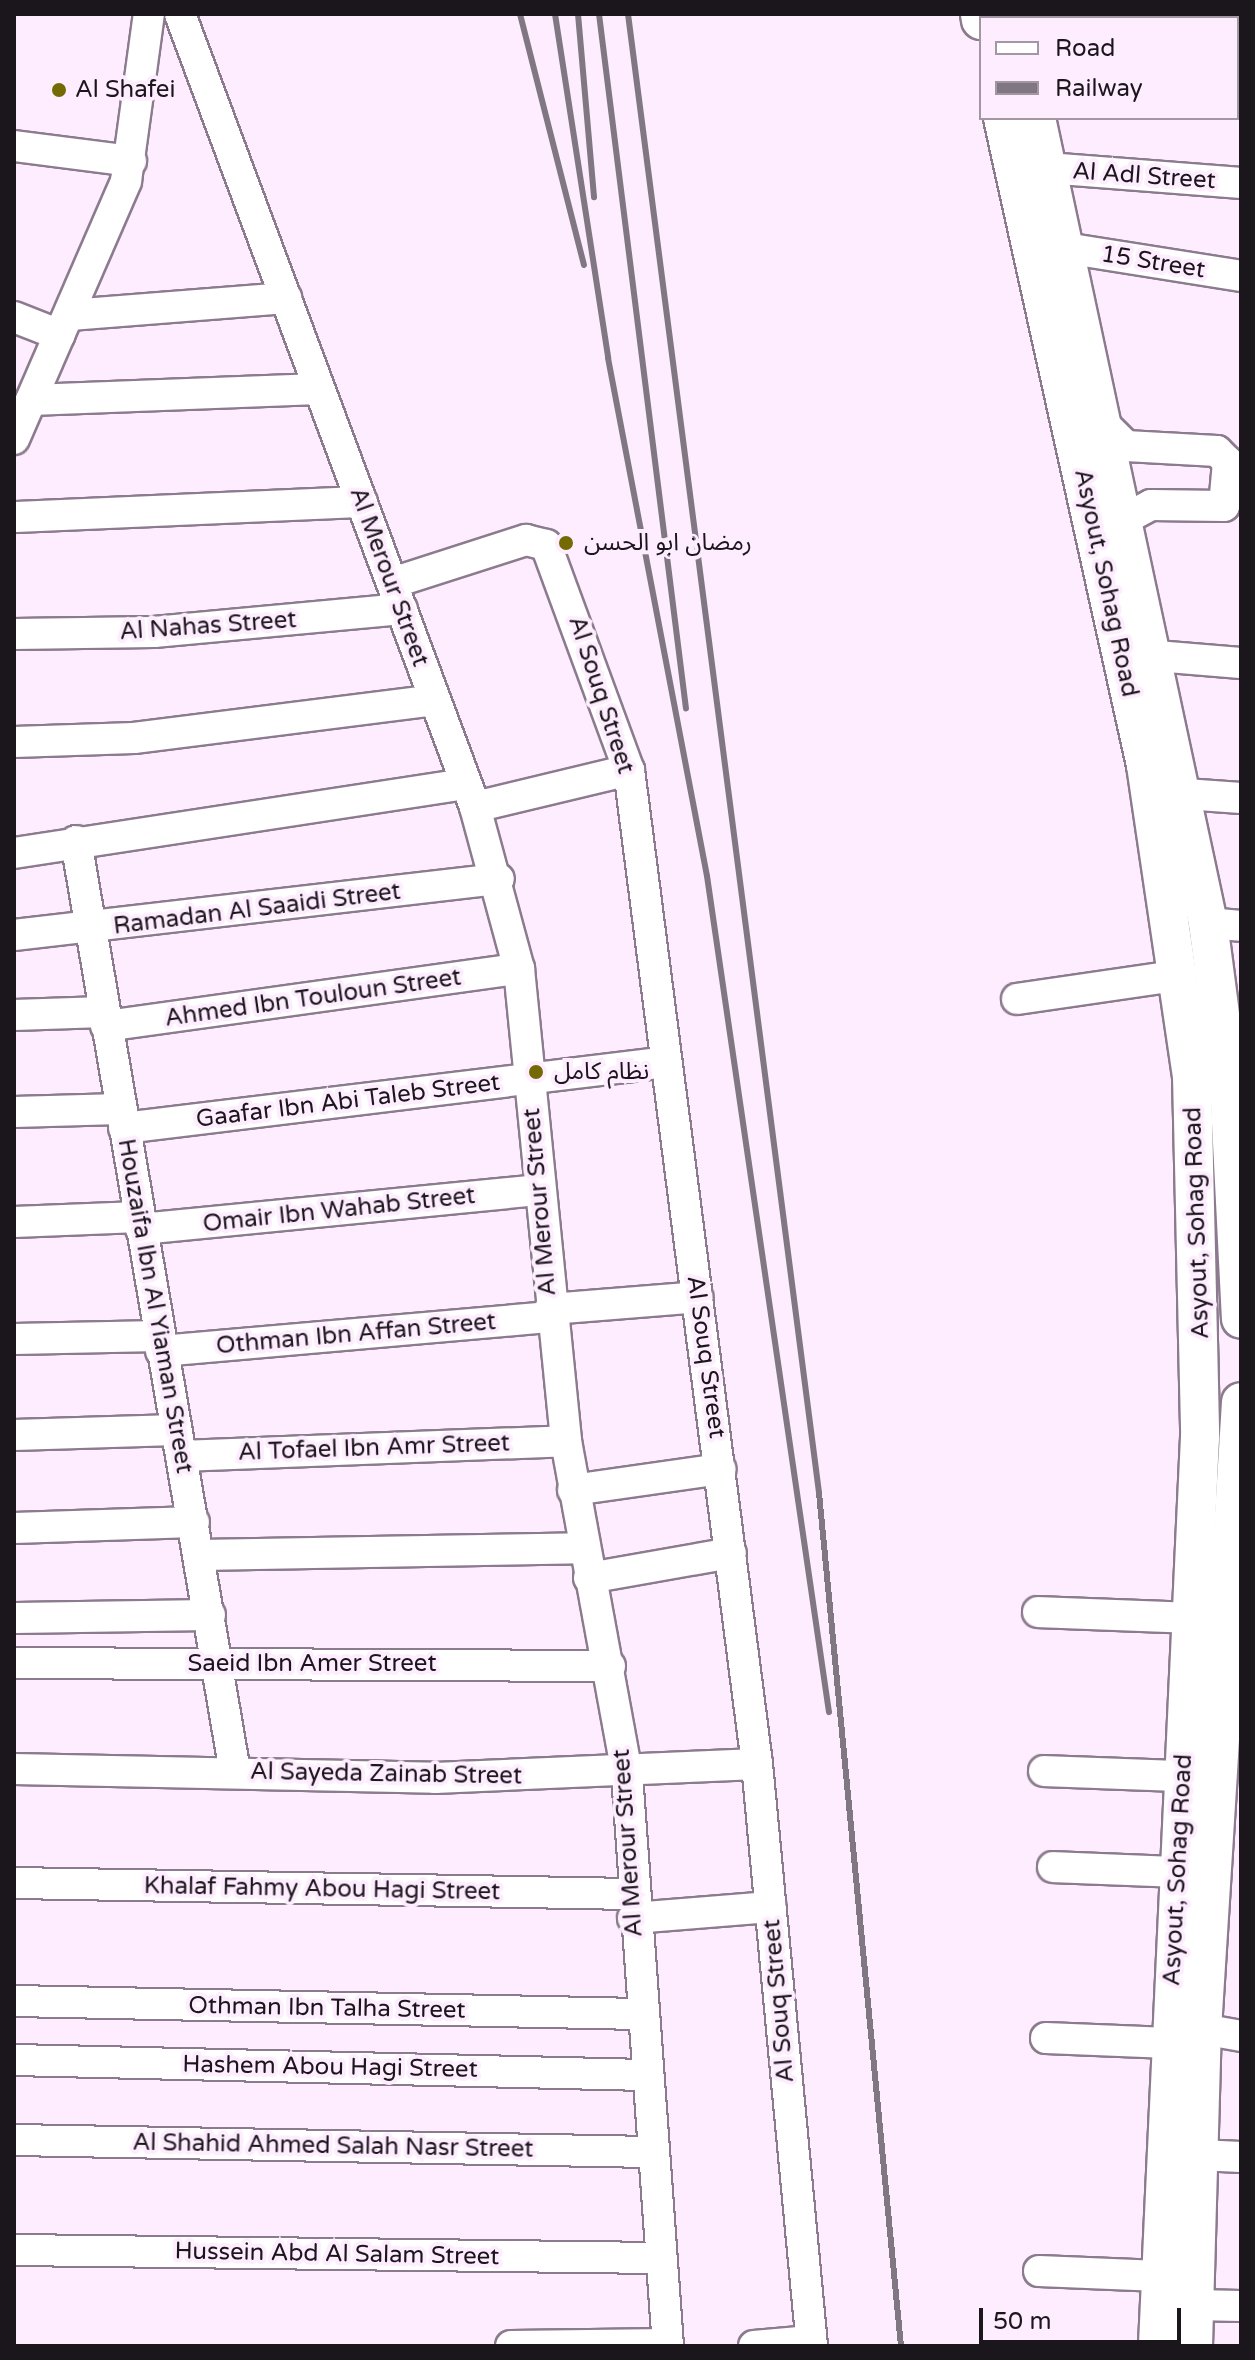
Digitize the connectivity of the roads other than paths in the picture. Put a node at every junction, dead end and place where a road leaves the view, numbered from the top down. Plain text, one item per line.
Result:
1 (149, 14) edge
2 (180, 14) edge
3 (1004, 120) edge
4 (1036, 120) edge
5 (14, 146) edge
6 (131, 161) junction
7 (1047, 168) junction
8 (1241, 183) edge
9 (1065, 248) junction
10 (1241, 276) edge
11 (286, 298) junction
12 (14, 317) edge
13 (65, 325) junction
14 (319, 389) junction
15 (31, 400) junction
16 (1108, 428) junction
17 (14, 439) edge
18 (362, 502) junction
19 (14, 517) edge
20 (1110, 522) junction
21 (397, 596) junction
22 (14, 634) edge
23 (1156, 656) junction
24 (1241, 663) edge
25 (435, 700) junction
26 (14, 742) edge
27 (629, 770) junction
28 (1185, 794) junction
29 (471, 796) junction
30 (1241, 798) edge
31 (76, 841) junction
32 (14, 853) edge
33 (499, 879) junction
34 (1225, 925) edge
35 (90, 930) junction
36 (14, 935) edge
37 (519, 969) junction
38 (1181, 975) junction
39 (1017, 999) dead end
40 (14, 1015) edge
41 (105, 1019) junction
42 (666, 1062) junction
43 (529, 1078) junction
44 (1235, 1083) edge
45 (14, 1112) edge
46 (122, 1118) junction
47 (537, 1190) junction
48 (1234, 1194) junction
49 (1196, 1197) junction
50 (14, 1222) edge
51 (140, 1223) junction
52 (1200, 1290) junction
53 (698, 1297) junction
54 (1240, 1304) edge
55 (551, 1313) junction
56 (14, 1339) edge
57 (160, 1344) junction
58 (1241, 1402) edge
59 (14, 1435) edge
60 (566, 1441) junction
61 (179, 1443) junction
62 (721, 1469) junction
63 (573, 1490) junction
64 (194, 1522) junction
65 (14, 1528) edge
66 (582, 1548) junction
67 (731, 1553) junction
68 (200, 1555) junction
69 (1237, 1560) edge
70 (589, 1578) junction
71 (1038, 1612) dead end
72 (210, 1615) junction
73 (14, 1618) edge
74 (1192, 1618) junction
75 (14, 1663) edge
76 (218, 1664) junction
77 (610, 1666) junction
78 (757, 1764) junction
79 (14, 1769) edge
80 (1044, 1771) dead end
81 (235, 1772) junction
82 (627, 1774) junction
83 (1183, 1776) junction
84 (1053, 1867) dead end
85 (1178, 1872) junction
86 (14, 1883) edge
87 (632, 1906) junction
88 (771, 1907) junction
89 (14, 2001) edge
90 (641, 2014) junction
91 (1186, 2036) junction
92 (1241, 2036) edge
93 (1046, 2038) dead end
94 (14, 2060) edge
95 (645, 2075) junction
96 (14, 2140) edge
97 (652, 2152) junction
98 (1199, 2155) junction
99 (1241, 2157) edge
100 (14, 2250) edge
101 (660, 2258) junction
102 (1039, 2271) dead end
103 (1160, 2276) junction
104 (1194, 2305) junction
105 (1241, 2306) edge
106 (811, 2344) edge
107 (668, 2345) edge
108 (511, 2346) edge
109 (754, 2346) edge
110 (1158, 2346) edge
111 (1193, 2346) edge

1 - 6 street
2 - 11 street, Al Merour Street
3 - 20 main road, Asyout, Sohag Road
4 - 7 main road, Asyout, Sohag Road
5 - 6 street
6 - 13 street
7 - 8 street, Al Adl Street
7 - 9 main road, Asyout, Sohag Road
9 - 10 street, 15 Street
9 - 16 main road, Asyout, Sohag Road
11 - 13 street
11 - 14 street, Al Merour Street
12 - 13 street
13 - 15 street
14 - 15 street
14 - 18 street, Al Merour Street
15 - 17 street
16 - 20 main road, Asyout, Sohag Road
16 - 20 street
18 - 19 street
18 - 21 street, Al Merour Street
20 - 23 main road, Asyout, Sohag Road
20 - 38 main road, Asyout, Sohag Road
21 - 22 street, Al Nahas Street
21 - 25 street, Al Merour Street
21 - 27 street, Al Souq Street
23 - 24 street
23 - 28 main road, Asyout, Sohag Road
25 - 26 street
25 - 29 street, Al Merour Street
27 - 29 street
27 - 42 street, Al Souq Street
28 - 30 street
28 - 34 main road, Asyout, Sohag Road
29 - 31 street
29 - 33 street, Al Merour Street
31 - 32 street
31 - 35 street, Houzaifa Ibn Al Yiaman Street
33 - 35 street, Ramadan Al Saaidi Street
33 - 37 street, Al Merour Street
34 - 44 main road, Asyout, Sohag Road
35 - 36 street, Ramadan Al Saaidi Street
35 - 41 street, Houzaifa Ibn Al Yiaman Street
37 - 41 street, Ahmed Ibn Touloun Street
37 - 43 street, Al Merour Street
38 - 39 street
38 - 49 main road, Asyout, Sohag Road
40 - 41 street, Ahmed Ibn Touloun Street
41 - 46 street, Houzaifa Ibn Al Yiaman Street
42 - 43 street, Gaafar Ibn Abi Taleb Street
42 - 53 street, Al Souq Street
43 - 46 street, Gaafar Ibn Abi Taleb Street
43 - 47 street, Al Merour Street
44 - 48 main road, Asyout, Sohag Road
45 - 46 street, Gaafar Ibn Abi Taleb Street
46 - 51 street, Houzaifa Ibn Al Yiaman Street
47 - 51 street, Omair Ibn Wahab Street
47 - 55 street, Al Merour Street
48 - 49 main road
48 - 54 main road, Asyout, Sohag Road
49 - 52 main road, Asyout, Sohag Road
50 - 51 street, Omair Ibn Wahab Street
51 - 57 street, Houzaifa Ibn Al Yiaman Street
52 - 54 main road
52 - 74 main road, Asyout, Sohag Road
53 - 55 street, Othman Ibn Affan Street
53 - 62 street, Al Souq Street
55 - 57 street, Othman Ibn Affan Street
55 - 60 street, Al Merour Street
56 - 57 street, Othman Ibn Affan Street
57 - 61 street, Houzaifa Ibn Al Yiaman Street
58 - 69 main road, Asyout, Sohag Road
59 - 61 street, Al Tofael Ibn Amr Street
60 - 61 street, Al Tofael Ibn Amr Street
60 - 63 street, Al Merour Street
61 - 64 street, Houzaifa Ibn Al Yiaman Street
62 - 63 street
62 - 67 street, Al Souq Street
63 - 66 street, Al Merour Street
64 - 65 street
64 - 68 street, Houzaifa Ibn Al Yiaman Street
66 - 68 street
66 - 70 street, Al Merour Street
67 - 70 street
67 - 78 street, Al Souq Street
68 - 72 street, Houzaifa Ibn Al Yiaman Street
69 - 91 main road, Asyout, Sohag Road
70 - 77 street, Al Merour Street
71 - 74 street
72 - 73 street
72 - 76 street, Houzaifa Ibn Al Yiaman Street
74 - 83 main road, Asyout, Sohag Road
75 - 76 street, Saeid Ibn Amer Street
76 - 77 street, Saeid Ibn Amer Street
76 - 81 street, Houzaifa Ibn Al Yiaman Street
77 - 82 street, Al Merour Street
78 - 82 street, Al Sayeda Zainab Street
78 - 88 street, Al Souq Street
79 - 81 street, Al Sayeda Zainab Street
80 - 83 street
81 - 82 street, Al Sayeda Zainab Street
82 - 87 street, Al Merour Street
83 - 85 main road, Asyout, Sohag Road
84 - 85 street
85 - 91 main road, Asyout, Sohag Road
86 - 87 street, Khalaf Fahmy Abou Hagi Street
87 - 88 street, Khalaf Fahmy Abou Hagi Street
87 - 90 street, Al Merour Street
88 - 106 street, Al Souq Street
89 - 90 street, Othman Ibn Talha Street
90 - 95 street, Al Merour Street
91 - 92 street
91 - 93 street
91 - 98 main road, Asyout, Sohag Road
91 - 103 main road, Asyout, Sohag Road
94 - 95 street, Hashem Abou Hagi Street
95 - 97 street, Al Merour Street
96 - 97 street, Al Shahid Ahmed Salah Nasr Street
97 - 101 street, Al Merour Street
98 - 99 street
98 - 104 main road, Asyout, Sohag Road
100 - 101 street, Hussein Abd Al Salam Street
101 - 107 street, Al Merour Street
102 - 103 street
103 - 110 main road, Asyout, Sohag Road
104 - 105 street
104 - 111 main road, Asyout, Sohag Road
106 - 109 street
107 - 108 street

